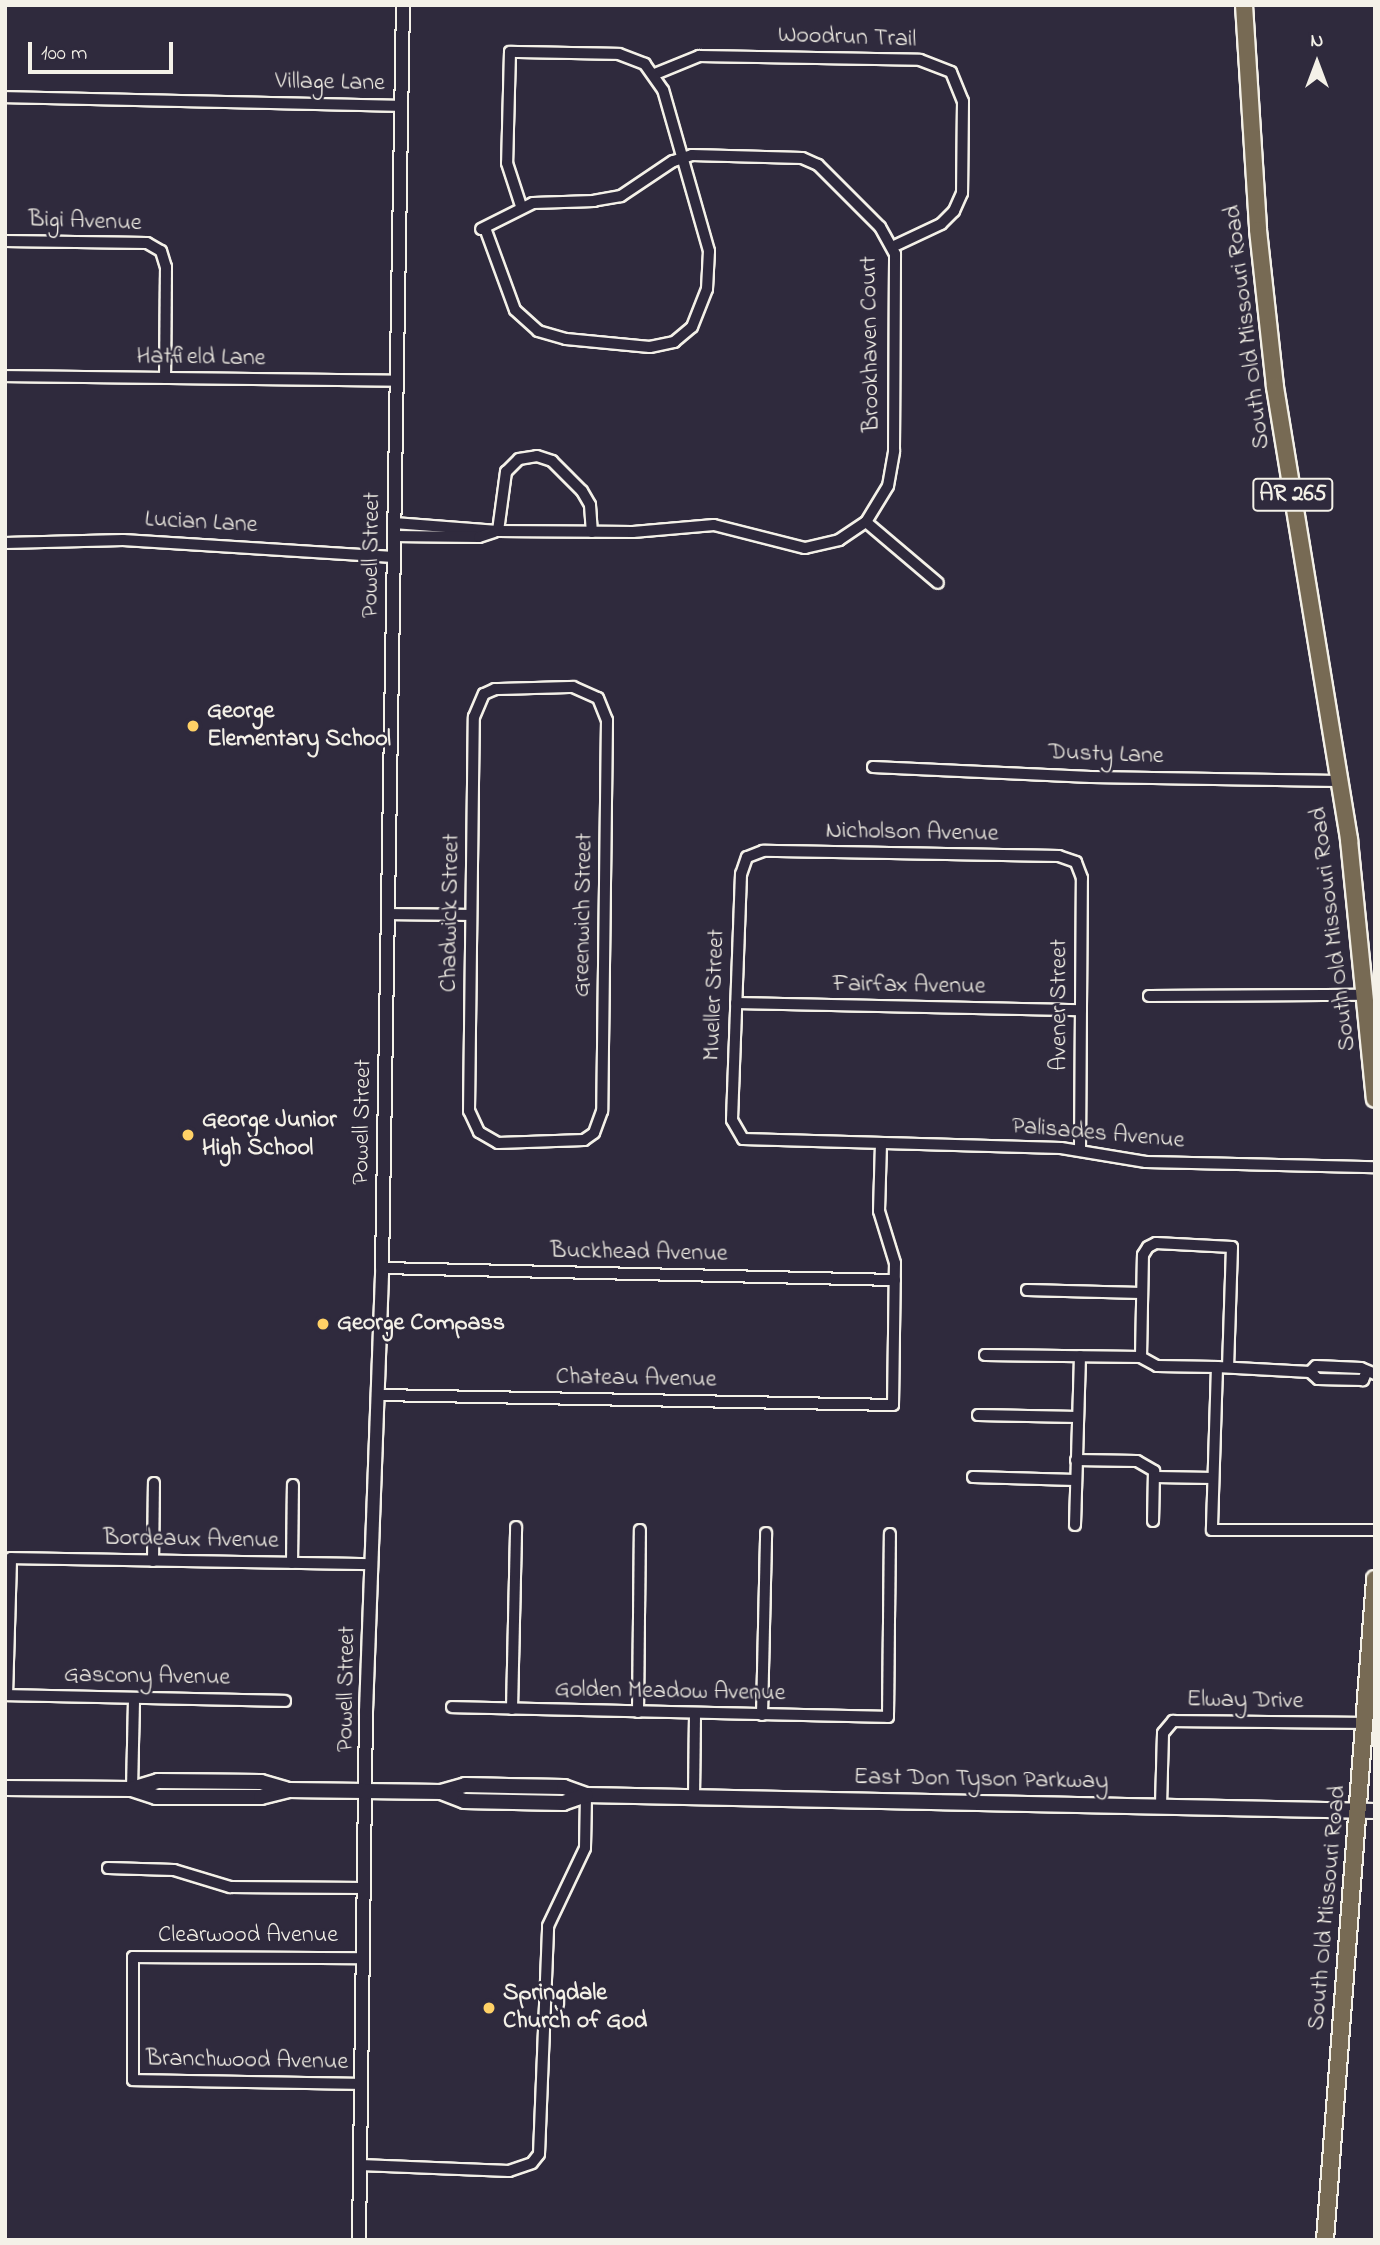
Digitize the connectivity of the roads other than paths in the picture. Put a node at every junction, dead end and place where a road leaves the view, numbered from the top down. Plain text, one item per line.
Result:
1 (403, 5) edge
2 (1244, 5) edge
3 (654, 74) junction
4 (5, 97) edge
5 (401, 106) junction
6 (682, 157) junction
7 (521, 206) junction
8 (5, 241) edge
9 (892, 247) junction
10 (5, 376) edge
11 (165, 378) junction
12 (396, 381) junction
13 (866, 522) junction
14 (394, 530) junction
15 (498, 531) junction
16 (592, 532) junction
17 (5, 542) edge
18 (393, 557) junction
19 (938, 583) dead end
20 (598, 698) joint
21 (873, 766) dead end
22 (1338, 781) junction
23 (747, 857) joint
24 (1076, 862) joint
25 (387, 914) junction
26 (471, 915) junction
27 (1371, 995) edge
28 (1149, 996) dead end
29 (736, 1003) junction
30 (1081, 1010) junction
31 (1375, 1099) edge
32 (479, 1132) joint
33 (736, 1135) joint
34 (881, 1144) junction
35 (1080, 1150) junction
36 (1375, 1167) edge
37 (382, 1268) junction
38 (895, 1280) junction
39 (1027, 1290) dead end
40 (1142, 1293) junction
41 (985, 1355) dead end
42 (1080, 1356) junction
43 (1141, 1357) junction
44 (1217, 1367) junction
45 (1228, 1367) junction
46 (1370, 1374) edge
47 (379, 1395) junction
48 (978, 1415) dead end
49 (1078, 1418) junction
50 (1076, 1460) junction
51 (974, 1477) dead end
52 (1156, 1477) junction
53 (1213, 1478) junction
54 (1076, 1480) junction
55 (154, 1483) dead end
56 (293, 1485) dead end
57 (1153, 1521) dead end
58 (1075, 1525) dead end
59 (516, 1527) dead end
60 (640, 1530) dead end
61 (1375, 1530) edge
62 (766, 1533) dead end
63 (890, 1534) dead end
64 (153, 1561) junction
65 (292, 1563) junction
66 (370, 1564) junction
67 (1375, 1579) edge
68 (7, 1695) joint
69 (134, 1698) junction
70 (285, 1701) dead end
71 (452, 1707) dead end
72 (512, 1709) junction
73 (638, 1712) junction
74 (695, 1713) junction
75 (762, 1715) junction
76 (1365, 1723) junction
77 (5, 1788) edge
78 (132, 1789) junction
79 (366, 1791) junction
80 (586, 1795) junction
81 (694, 1797) junction
82 (1161, 1805) junction
83 (1367, 1810) edge
84 (108, 1868) dead end
85 (363, 1888) junction
86 (362, 1958) junction
87 (133, 2080) joint
88 (361, 2084) junction
89 (360, 2165) junction
90 (359, 2240) edge
91 (1325, 2240) edge

1 - 5 street, Powell Street
2 - 22 main road, South Old Missouri Road / AR 265
3 - 6 street
3 - 7 street
3 - 9 street, Woodrun Trail
4 - 5 street, Village Lane
5 - 12 street, Powell Street
6 - 7 street, Brookhaven Court
6 - 7 street, Brookhaven Court
6 - 9 street, Brookhaven Court
8 - 11 street, Bigi Avenue
9 - 13 street, Brookhaven Court
10 - 11 street, Hatfield Lane
11 - 12 street, Hatfield Lane
12 - 14 street, Powell Street
13 - 16 street, Brookhaven Court
13 - 19 street
14 - 15 street, Brookhaven Court
14 - 18 street, Powell Street
15 - 16 street, Brookhaven Court
15 - 16 street
17 - 18 street, Lucian Lane
18 - 25 street, Powell Street
20 - 26 street, Chadwick Street
20 - 32 street, Greenwich Street
21 - 22 street, Dusty Lane
22 - 27 main road, South Old Missouri Road / AR 265
23 - 24 street, Nicholson Avenue
23 - 29 street, Mueller Street
24 - 30 street, Avener Street
25 - 26 street
25 - 37 street, Powell Street
26 - 32 street, Chadwick Street
27 - 28 street
27 - 31 main road, South Old Missouri Road / AR 265
29 - 30 street, Fairfax Avenue
29 - 33 street, Mueller Street
30 - 35 street, Avener Street
33 - 34 street, Palisades Avenue
34 - 35 street, Palisades Avenue
34 - 38 street
35 - 36 street, Palisades Avenue
37 - 38 street, Buckhead Avenue
37 - 47 street, Powell Street
38 - 47 street, Chateau Avenue
39 - 40 street
40 - 43 street
40 - 45 street
41 - 42 street
42 - 43 street
42 - 49 street
43 - 44 street
44 - 45 street
44 - 53 street
45 - 46 street
47 - 66 street, Powell Street
48 - 49 street
49 - 50 street
50 - 52 street
50 - 54 street
51 - 54 street
52 - 53 street
52 - 57 street
53 - 61 street
54 - 58 street
55 - 64 street
56 - 65 street
59 - 72 street
60 - 73 street
62 - 75 street
63 - 75 street, Golden Meadow Avenue
64 - 65 street, Bordeaux Avenue
64 - 68 street, Bordeaux Avenue
65 - 66 street, Bordeaux Avenue
66 - 79 street, Powell Street
67 - 76 main road, South Old Missouri Road
68 - 69 street, Gascony Avenue
69 - 70 street, Gascony Avenue
69 - 78 street
71 - 72 street, Golden Meadow Avenue
72 - 73 street, Golden Meadow Avenue
73 - 74 street, Golden Meadow Avenue
74 - 75 street, Golden Meadow Avenue
74 - 81 street
76 - 82 street, Elway Drive
76 - 83 main road, South Old Missouri Road
77 - 78 main road, East Don Tyson Parkway
78 - 79 main road, East Don Tyson Parkway
79 - 80 main road, East Don Tyson Parkway
79 - 85 street, Powell Street
80 - 81 main road, East Don Tyson Parkway
80 - 89 street
81 - 82 main road, East Don Tyson Parkway
82 - 83 main road, East Don Tyson Parkway
83 - 91 main road, South Old Missouri Road
84 - 85 street
85 - 86 street, Powell Street
86 - 87 street, Clearwood Avenue
86 - 88 street, Powell Street
87 - 88 street, Branchwood Avenue
88 - 89 street, Powell Street
89 - 90 street, Powell Street

